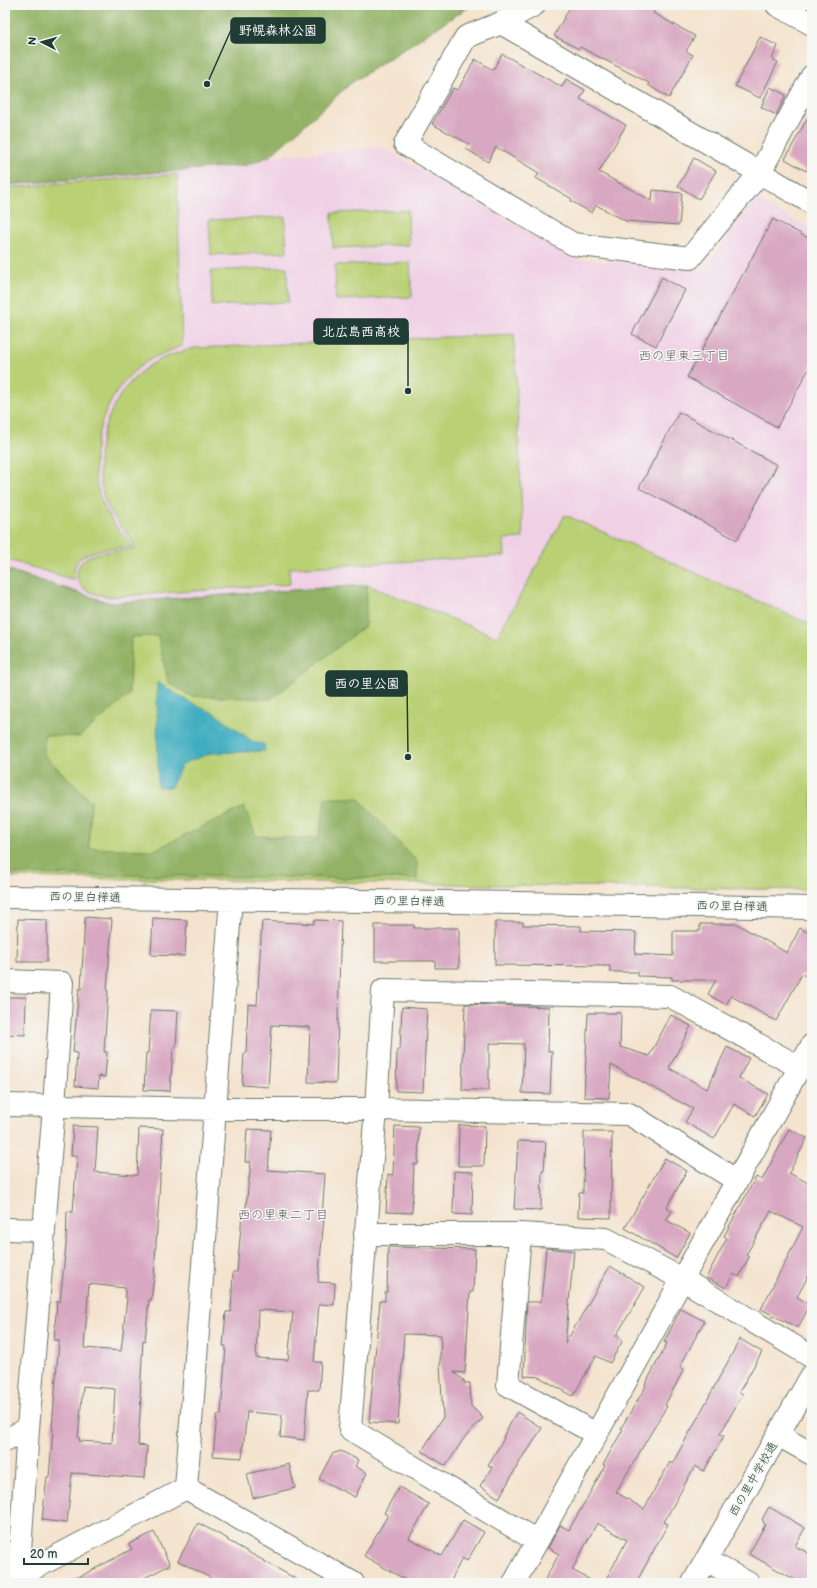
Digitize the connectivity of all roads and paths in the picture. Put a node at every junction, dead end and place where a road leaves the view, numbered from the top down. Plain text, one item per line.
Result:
1 (534, 5) edge
2 (777, 5) edge
3 (501, 23) junction
4 (812, 24) edge
5 (812, 76) edge
6 (759, 174) junction
7 (812, 203) edge
8 (5, 897) edge
9 (231, 899) junction
10 (812, 908) edge
11 (5, 981) edge
12 (812, 1045) edge
13 (799, 1067) junction
14 (5, 1105) edge
15 (54, 1106) junction
16 (216, 1109) junction
17 (376, 1109) junction
18 (736, 1180) junction
19 (5, 1229) edge
20 (43, 1230) junction
21 (365, 1234) junction
22 (520, 1234) junction
23 (682, 1279) junction
24 (812, 1357) edge
25 (812, 1375) edge
26 (28, 1429) junction
27 (596, 1434) junction
28 (778, 1435) junction
29 (5, 1440) edge
30 (812, 1454) edge
31 (186, 1488) junction
32 (537, 1541) junction
33 (706, 1560) junction
34 (14, 1581) edge
35 (352, 1583) edge
36 (514, 1583) edge
37 (693, 1583) edge
38 (748, 1583) edge

1 - 3 street
2 - 4 street
3 - 6 street
3 - 6 street
5 - 6 street
6 - 7 street
8 - 9 street, 西の里白樺通
9 - 10 street, 西の里白樺通
9 - 16 street
11 - 15 street
12 - 13 street
13 - 17 street
13 - 18 street
14 - 15 street
15 - 16 street
15 - 20 street
16 - 17 street
16 - 31 street
17 - 18 street
17 - 21 street
18 - 23 street
19 - 20 street
20 - 26 street
21 - 22 street
21 - 32 street
22 - 23 street
22 - 27 street
23 - 24 street
23 - 27 street
25 - 28 street, 西の里中学校通
26 - 29 street
26 - 34 street
27 - 32 street
28 - 30 street
28 - 33 street, 西の里中学校通
31 - 34 street
31 - 35 street
32 - 36 street
33 - 37 street, 西の里中学校通
33 - 38 street

